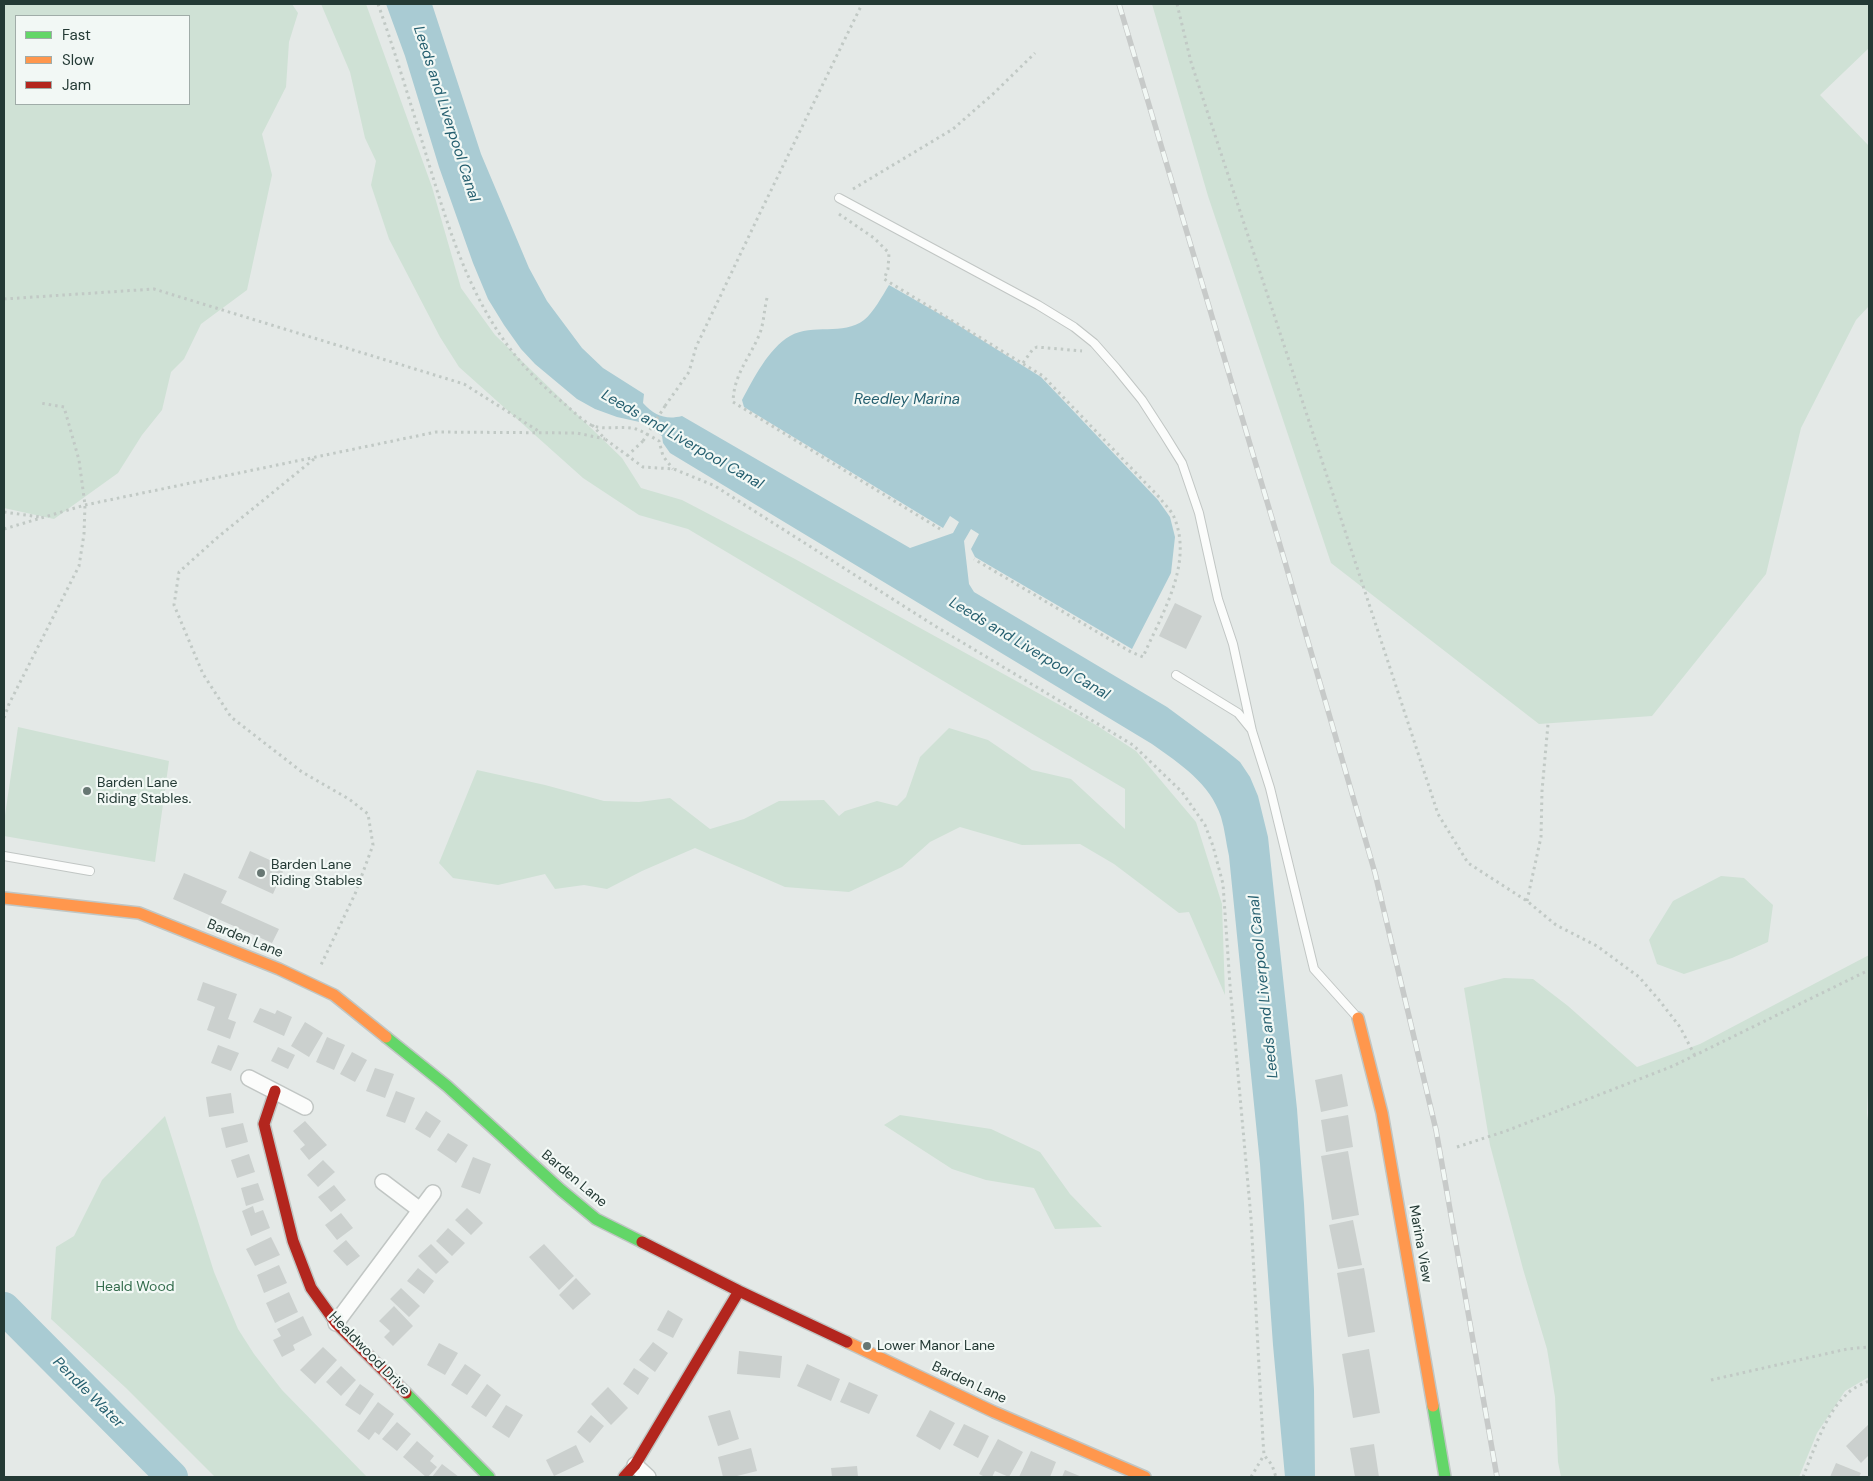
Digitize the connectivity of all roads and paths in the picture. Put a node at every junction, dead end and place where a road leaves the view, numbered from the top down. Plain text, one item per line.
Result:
1 (378, 4) edge
2 (862, 4) edge
3 (1177, 4) edge
4 (1035, 53) dead end
5 (853, 189) dead end
6 (839, 198) dead end
7 (838, 213) dead end
8 (767, 298) dead end
9 (4, 299) edge
10 (1102, 352) junction
11 (1024, 363) junction
12 (40, 403) dead end
13 (592, 425) junction
14 (540, 432) junction
15 (605, 439) junction
16 (628, 456) junction
17 (314, 459) junction
18 (674, 469) junction
19 (85, 505) junction
20 (4, 512) edge
21 (43, 517) junction
22 (4, 529) edge
23 (940, 529) dead end
24 (974, 559) dead end
25 (1176, 675) dead end
26 (4, 718) edge
27 (1548, 724) dead end
28 (1252, 731) junction
29 (4, 856) edge
30 (90, 871) dead end
31 (4, 898) edge
32 (1527, 901) junction
33 (1869, 970) edge
34 (311, 984) junction
35 (1358, 1018) joint
36 (1695, 1056) junction
37 (249, 1078) dead end
38 (275, 1091) junction
39 (306, 1107) dead end
40 (1457, 1147) dead end
41 (383, 1182) dead end
42 (433, 1193) dead end
43 (420, 1210) junction
44 (739, 1291) junction
45 (336, 1323) junction
46 (1869, 1347) edge
47 (1710, 1380) dead end
48 (1869, 1381) edge
49 (1264, 1455) junction
50 (636, 1465) junction
51 (489, 1477) edge
52 (624, 1477) edge
53 (648, 1477) edge
54 (1145, 1477) edge
55 (1251, 1477) edge
56 (1276, 1477) edge
57 (1445, 1477) edge
58 (1803, 1477) edge

1 - 13 path
2 - 16 path, bridge
3 - 32 path
4 - 5 path
6 - 10 lane
7 - 11 path
8 - 23 path
9 - 14 path
10 - 11 path
10 - 28 lane
11 - 24 path
12 - 19 path
13 - 15 path
13 - 18 path
14 - 15 path
14 - 17 path
15 - 16 path
16 - 18 path
17 - 19 path
17 - 34 path
18 - 49 path
19 - 21 path
19 - 26 path
20 - 21 path
21 - 22 path
25 - 28 lane
27 - 32 path
28 - 35 lane
29 - 30 lane
31 - 34 street, Barden Lane
32 - 36 path
33 - 36 path
34 - 44 street, Barden Lane
35 - 57 street, Marina View
36 - 40 path
37 - 38 street
38 - 39 street
38 - 45 street, Healdwood Drive
41 - 43 street
42 - 43 street
43 - 45 street
44 - 50 street
44 - 54 street, Barden Lane
45 - 51 street, Healdwood Drive
46 - 47 path
48 - 58 path
49 - 55 path
49 - 56 path
50 - 52 street
50 - 53 street

